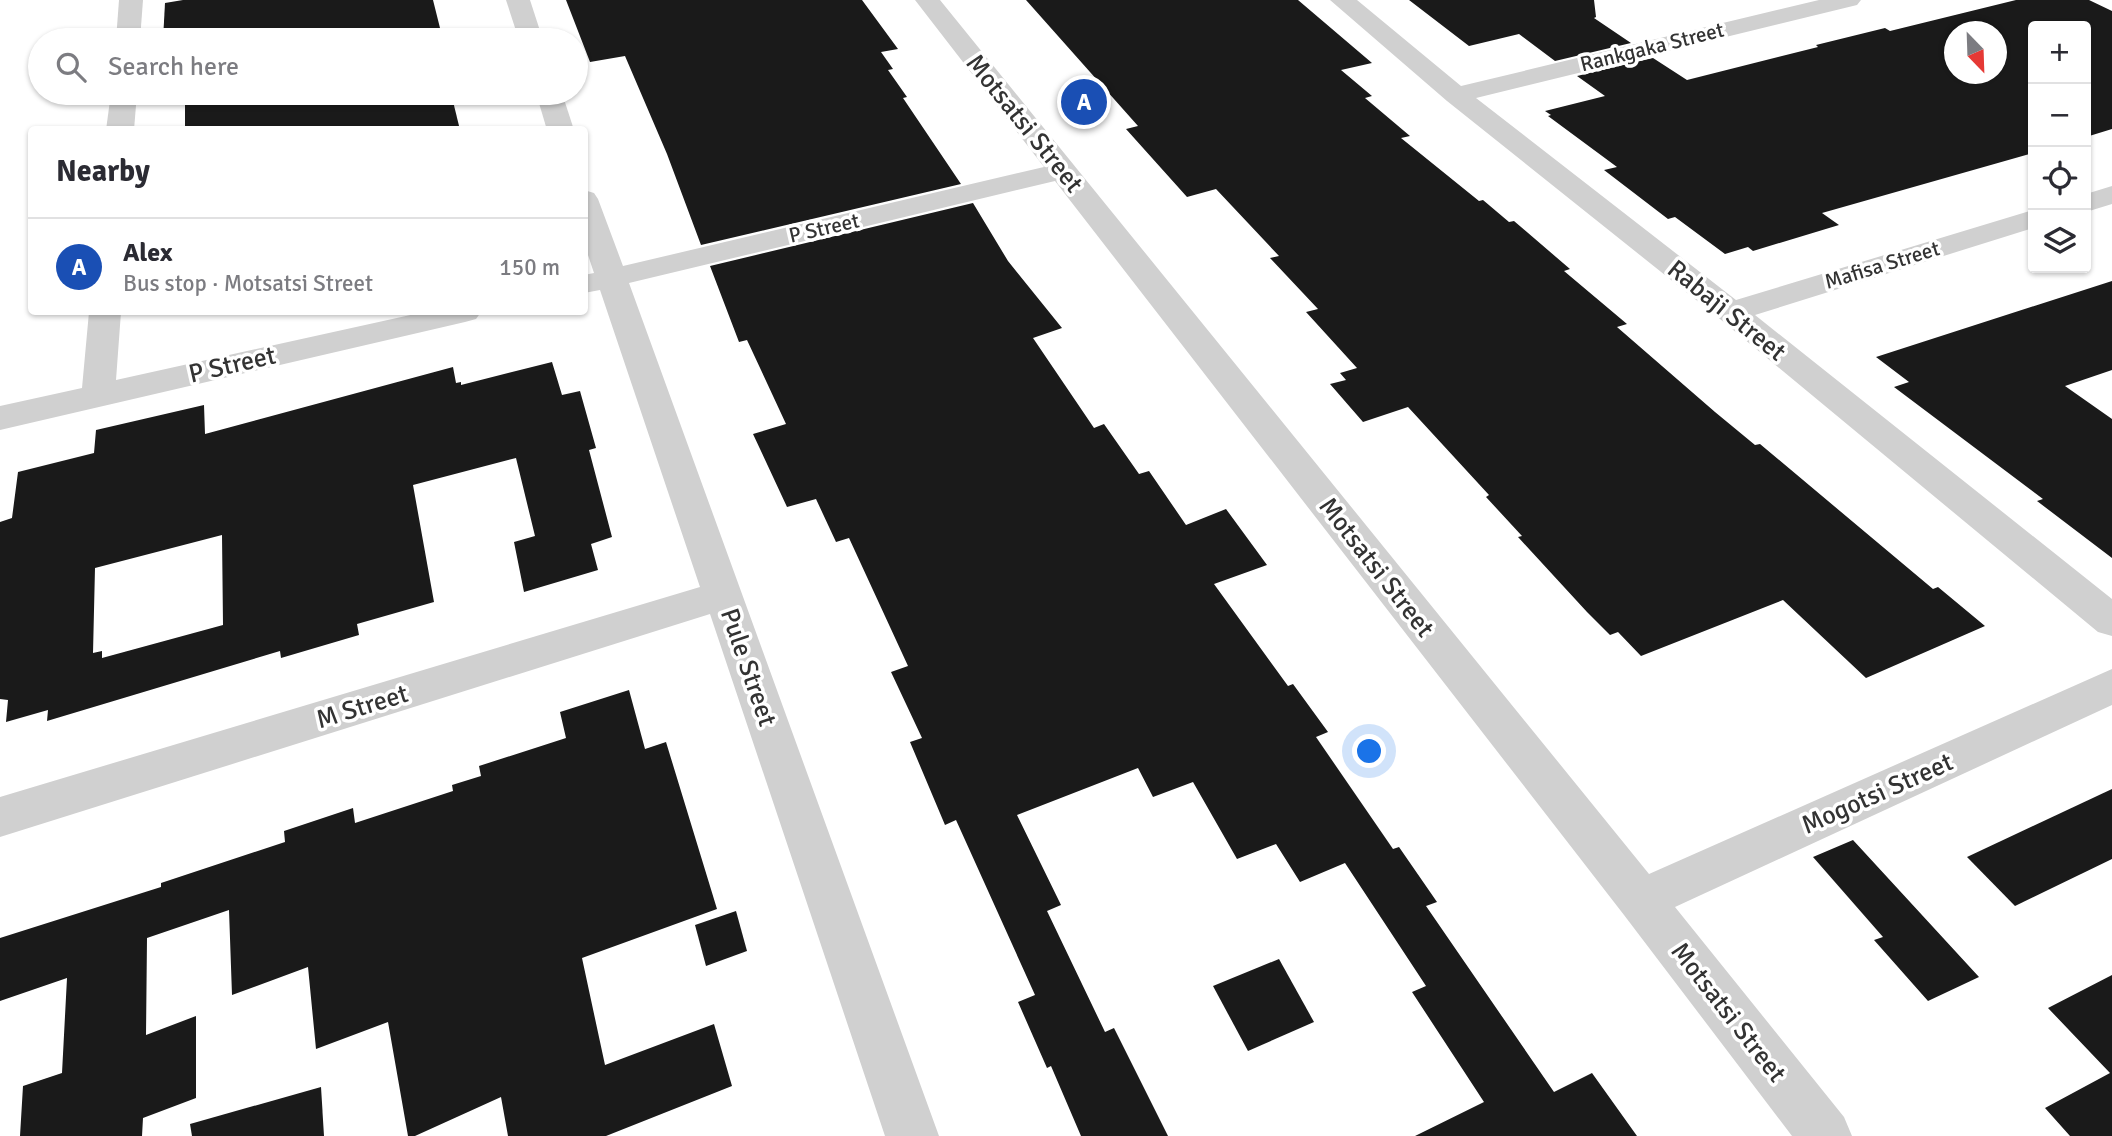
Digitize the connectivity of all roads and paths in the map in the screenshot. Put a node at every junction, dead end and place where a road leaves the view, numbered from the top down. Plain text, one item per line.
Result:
1 (131, 0) edge
2 (518, 0) edge
3 (927, 0) edge
4 (1342, 0) edge
5 (1849, 0) edge
6 (129, 28) edge
7 (527, 28) edge
8 (1455, 94) junction
9 (123, 105) edge
10 (553, 105) edge
11 (121, 126) edge
12 (560, 126) edge
13 (1063, 171) junction
14 (2112, 195) edge
15 (2091, 201) edge
16 (2028, 221) edge
17 (588, 223) edge
18 (598, 281) edge
19 (1731, 312) junction
20 (105, 315) edge
21 (452, 315) edge
22 (98, 395) junction
23 (0, 418) edge
24 (724, 595) junction
25 (2112, 621) edge
26 (2112, 686) edge
27 (0, 817) edge
28 (1642, 900) junction
29 (912, 1136) edge
30 (1825, 1136) edge

1 - 6 street
2 - 7 street
3 - 13 street, Motsatsi Street
4 - 8 street, Rabaji Street
5 - 8 street, Rankgaka Street
8 - 19 street, Rabaji Street
9 - 11 street
10 - 12 street
13 - 18 street, P Street
13 - 28 street, Motsatsi Street
14 - 15 street
16 - 19 street, Mafisa Street
17 - 18 street, Pule Street
18 - 24 street, Pule Street
19 - 25 street, Rabaji Street
20 - 22 street
21 - 22 street, P Street
22 - 23 street, P Street
24 - 27 street, M Street
24 - 29 street, Pule Street
26 - 28 street, Mogotsi Street
28 - 30 street, Motsatsi Street

